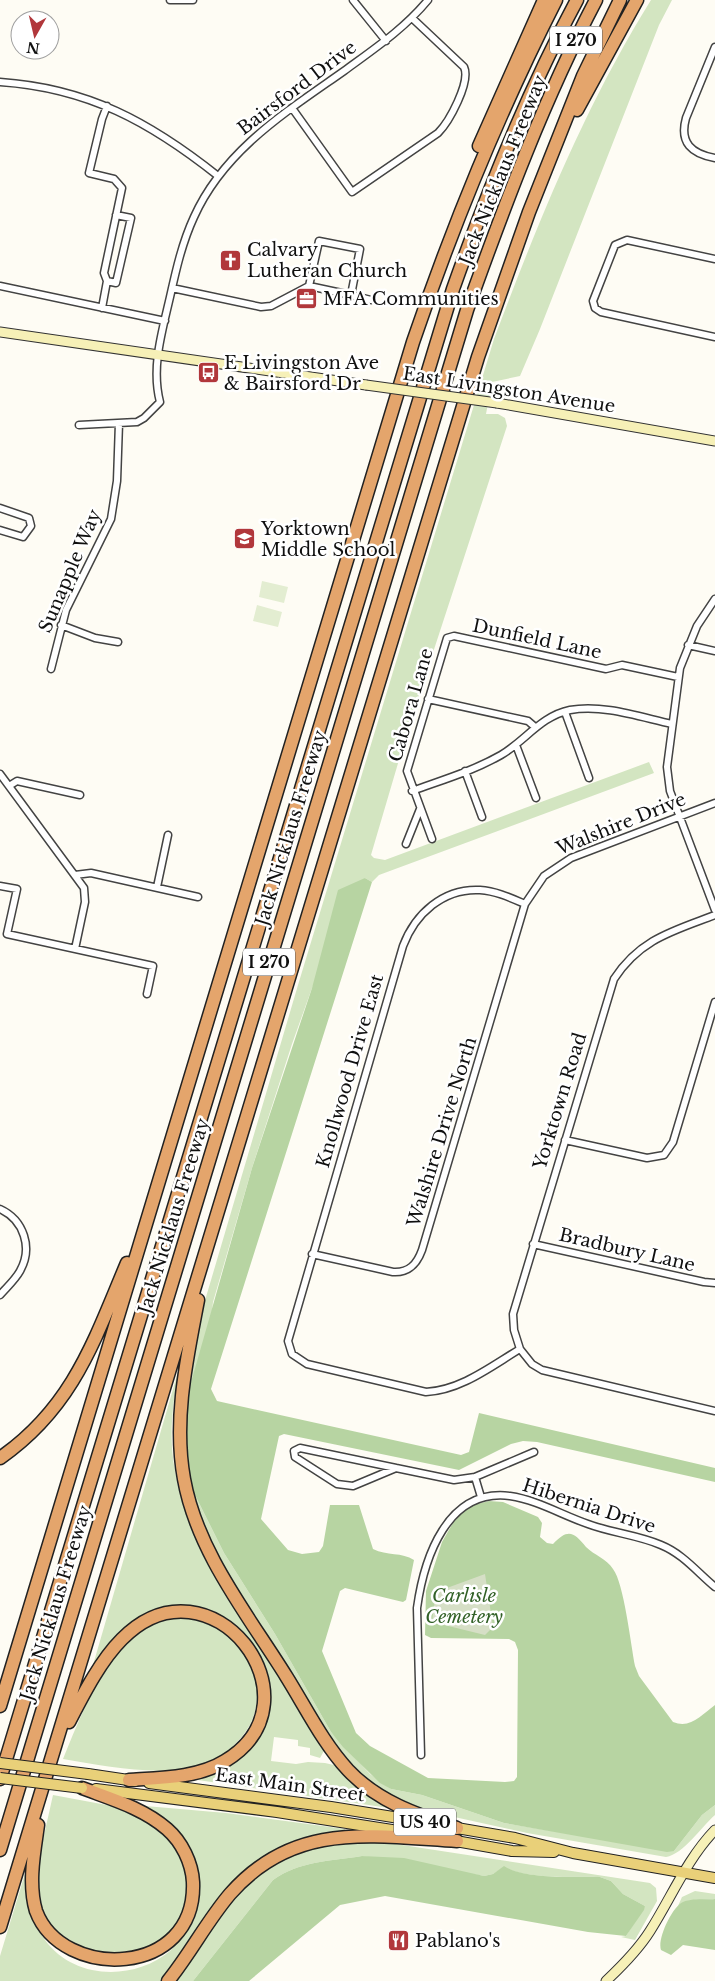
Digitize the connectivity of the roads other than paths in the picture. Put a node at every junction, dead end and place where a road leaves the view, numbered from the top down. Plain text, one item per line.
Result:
1 (170, 0) edge
2 (194, 0) edge
3 (353, 0) edge
4 (428, 0) edge
5 (544, 0) edge
6 (556, 0) edge
7 (577, 0) edge
8 (596, 0) edge
9 (620, 0) edge
10 (637, 0) edge
11 (641, 0) edge
12 (412, 18) junction
13 (622, 27) junction
14 (386, 41) junction
15 (715, 47) edge
16 (0, 82) edge
17 (107, 106) junction
18 (292, 108) junction
19 (554, 152) junction
20 (715, 158) edge
21 (218, 176) junction
22 (116, 215) junction
23 (452, 234) junction
24 (715, 259) edge
25 (107, 281) junction
26 (0, 286) edge
27 (309, 286) junction
28 (172, 288) junction
29 (351, 295) junction
30 (371, 300) dead end
31 (102, 308) junction
32 (165, 321) junction
33 (0, 332) edge
34 (715, 337) edge
35 (157, 355) junction
36 (119, 423) junction
37 (80, 426) dead end
38 (715, 441) edge
39 (0, 508) edge
40 (0, 530) edge
41 (715, 599) edge
42 (61, 625) junction
43 (447, 638) joint
44 (118, 642) dead end
45 (688, 645) junction
46 (715, 650) edge
47 (51, 669) dead end
48 (678, 677) junction
49 (428, 699) junction
50 (565, 712) junction
51 (672, 724) junction
52 (535, 727) junction
53 (516, 745) junction
54 (465, 771) junction
55 (1, 776) edge
56 (589, 778) dead end
57 (9, 786) junction
58 (412, 790) junction
59 (80, 795) dead end
60 (536, 798) dead end
61 (715, 803) edge
62 (420, 809) junction
63 (680, 816) junction
64 (482, 817) dead end
65 (168, 835) dead end
66 (432, 839) dead end
67 (406, 844) dead end
68 (75, 874) junction
69 (0, 886) edge
70 (157, 887) junction
71 (198, 897) dead end
72 (525, 904) junction
73 (715, 910) edge
74 (715, 916) edge
75 (76, 949) junction
76 (147, 994) dead end
77 (715, 1002) edge
78 (565, 1140) junction
79 (0, 1209) edge
80 (144, 1232) junction
81 (208, 1244) junction
82 (533, 1244) junction
83 (312, 1254) junction
84 (715, 1282) edge
85 (0, 1295) edge
86 (520, 1349) junction
87 (715, 1410) edge
88 (534, 1452) dead end
89 (0, 1458) edge
90 (396, 1468) junction
91 (475, 1477) junction
92 (481, 1497) junction
93 (715, 1587) edge
94 (0, 1706) edge
95 (54, 1751) junction
96 (421, 1755) dead end
97 (0, 1764) edge
98 (0, 1778) edge
99 (129, 1780) junction
100 (82, 1788) junction
101 (42, 1790) junction
102 (457, 1828) junction
103 (715, 1830) edge
104 (457, 1841) junction
105 (0, 1850) edge
106 (573, 1853) junction
107 (684, 1873) junction
108 (715, 1878) edge
109 (0, 1927) edge
110 (168, 1981) edge
111 (606, 1981) edge

1 - 2 street
3 - 14 street
4 - 12 street, Bairsford Drive
5 - 23 highway
6 - 23 highway
7 - 98 highway, Jack Nicklaus Freeway / I 270
8 - 105 highway, Jack Nicklaus Freeway / I 270
9 - 19 highway
10 - 13 highway
11 - 13 highway
12 - 14 street, Bairsford Drive
12 - 18 street
13 - 19 highway
14 - 18 street, Bairsford Drive
15 - 20 street
16 - 17 street
17 - 21 street
17 - 22 street
18 - 21 street, Bairsford Drive
19 - 81 highway
21 - 28 street, Bairsford Drive
22 - 25 street
22 - 25 street
23 - 80 highway
24 - 34 street
25 - 31 street
26 - 31 street
27 - 28 street
27 - 29 street
27 - 29 street
28 - 32 street, Bairsford Drive
29 - 30 street
31 - 32 street
32 - 35 street, Bairsford Drive
33 - 35 main road, East Livingston Avenue
35 - 36 street, Bairsford Drive
35 - 38 main road, East Livingston Avenue, bridge
36 - 37 street
36 - 42 street, Sunapple Way
39 - 40 street
41 - 45 street
42 - 44 street
42 - 47 street, Sunapple Way
43 - 48 street, Dunfield Lane
43 - 49 street, Cabora Lane
45 - 46 street
45 - 48 street
48 - 51 street
49 - 52 street
49 - 58 street, Cabora Lane
50 - 51 street
50 - 52 street
50 - 56 street
51 - 63 street
52 - 53 street
53 - 54 street
53 - 60 street
54 - 58 street
54 - 64 street
55 - 57 street
57 - 59 street
57 - 68 street
58 - 62 street, Cabora Lane
61 - 63 street, Walshire Drive
62 - 66 street, Cabora Lane
62 - 67 street
63 - 72 street, Walshire Drive
63 - 73 street
65 - 70 street
68 - 70 street
68 - 75 street
69 - 75 street
70 - 71 street
72 - 83 street, Knollwood Drive East
72 - 83 street, Walshire Drive North
74 - 78 street, Yorktown Road
75 - 76 street
77 - 78 street
78 - 82 street, Yorktown Road
79 - 85 street
80 - 89 highway
80 - 94 highway
81 - 95 highway
81 - 102 highway
82 - 84 street, Bradbury Lane
82 - 86 street, Yorktown Road
83 - 86 street, Knollwood Drive East
86 - 87 street
88 - 91 street
90 - 90 street
90 - 91 street
91 - 92 street
92 - 93 street, Hibernia Drive
92 - 96 street, Hibernia Drive
95 - 99 highway
95 - 101 highway
97 - 99 main road, East Main Street / US 40, bridge
98 - 100 main road, East Main Street / US 40, bridge
99 - 102 main road, East Main Street / US 40
100 - 101 highway
100 - 104 main road, East Main Street / US 40
101 - 109 highway
102 - 106 main road, East Main Street / US 40
103 - 107 main road
104 - 106 main road, East Main Street / US 40
104 - 110 highway
106 - 107 main road, East Main Street / US 40
107 - 108 main road, East Main Street / US 40
107 - 111 main road

